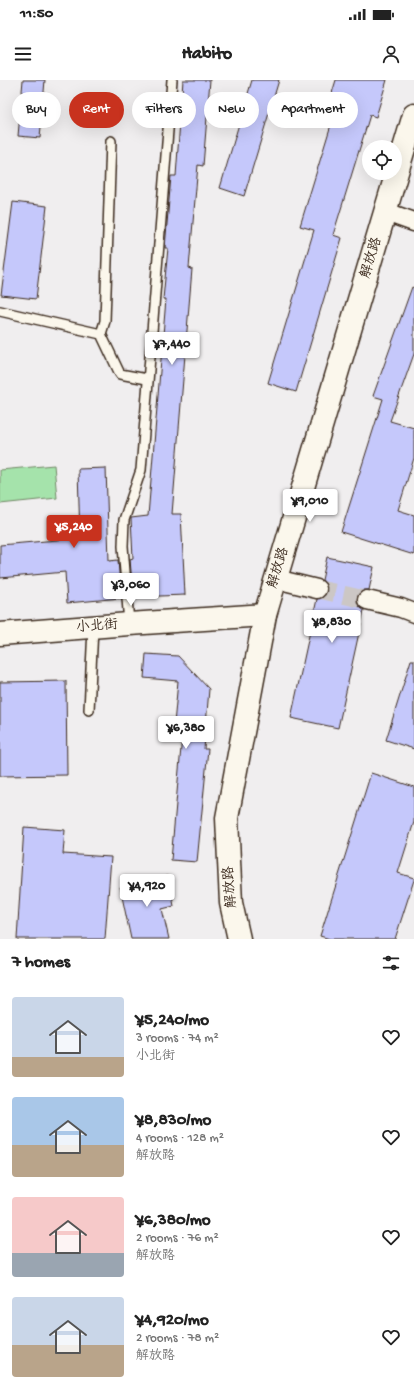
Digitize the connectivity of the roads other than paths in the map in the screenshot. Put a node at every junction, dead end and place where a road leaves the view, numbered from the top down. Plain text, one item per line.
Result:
1 (172, 80) edge
2 (414, 115) edge
3 (111, 141) dead end
4 (386, 212) junction
5 (414, 222) edge
6 (0, 311) edge
7 (101, 334) junction
8 (147, 379) junction
9 (276, 579) junction
10 (317, 588) tunnel mouth
11 (367, 600) tunnel mouth
12 (414, 612) edge
13 (265, 615) junction
14 (129, 624) junction
15 (93, 628) junction
16 (0, 634) edge
17 (89, 710) dead end
18 (239, 939) edge

1 - 8 lane
2 - 4 main road, 解放路
3 - 7 lane
4 - 5 street
4 - 9 main road, 解放路
6 - 7 lane
7 - 8 lane
8 - 14 lane
9 - 10 street
9 - 13 main road, 解放路
11 - 12 street
13 - 14 main road, 小北街
13 - 18 main road, 解放路
14 - 15 main road, 小北街
15 - 16 main road, 小北街
15 - 17 lane

